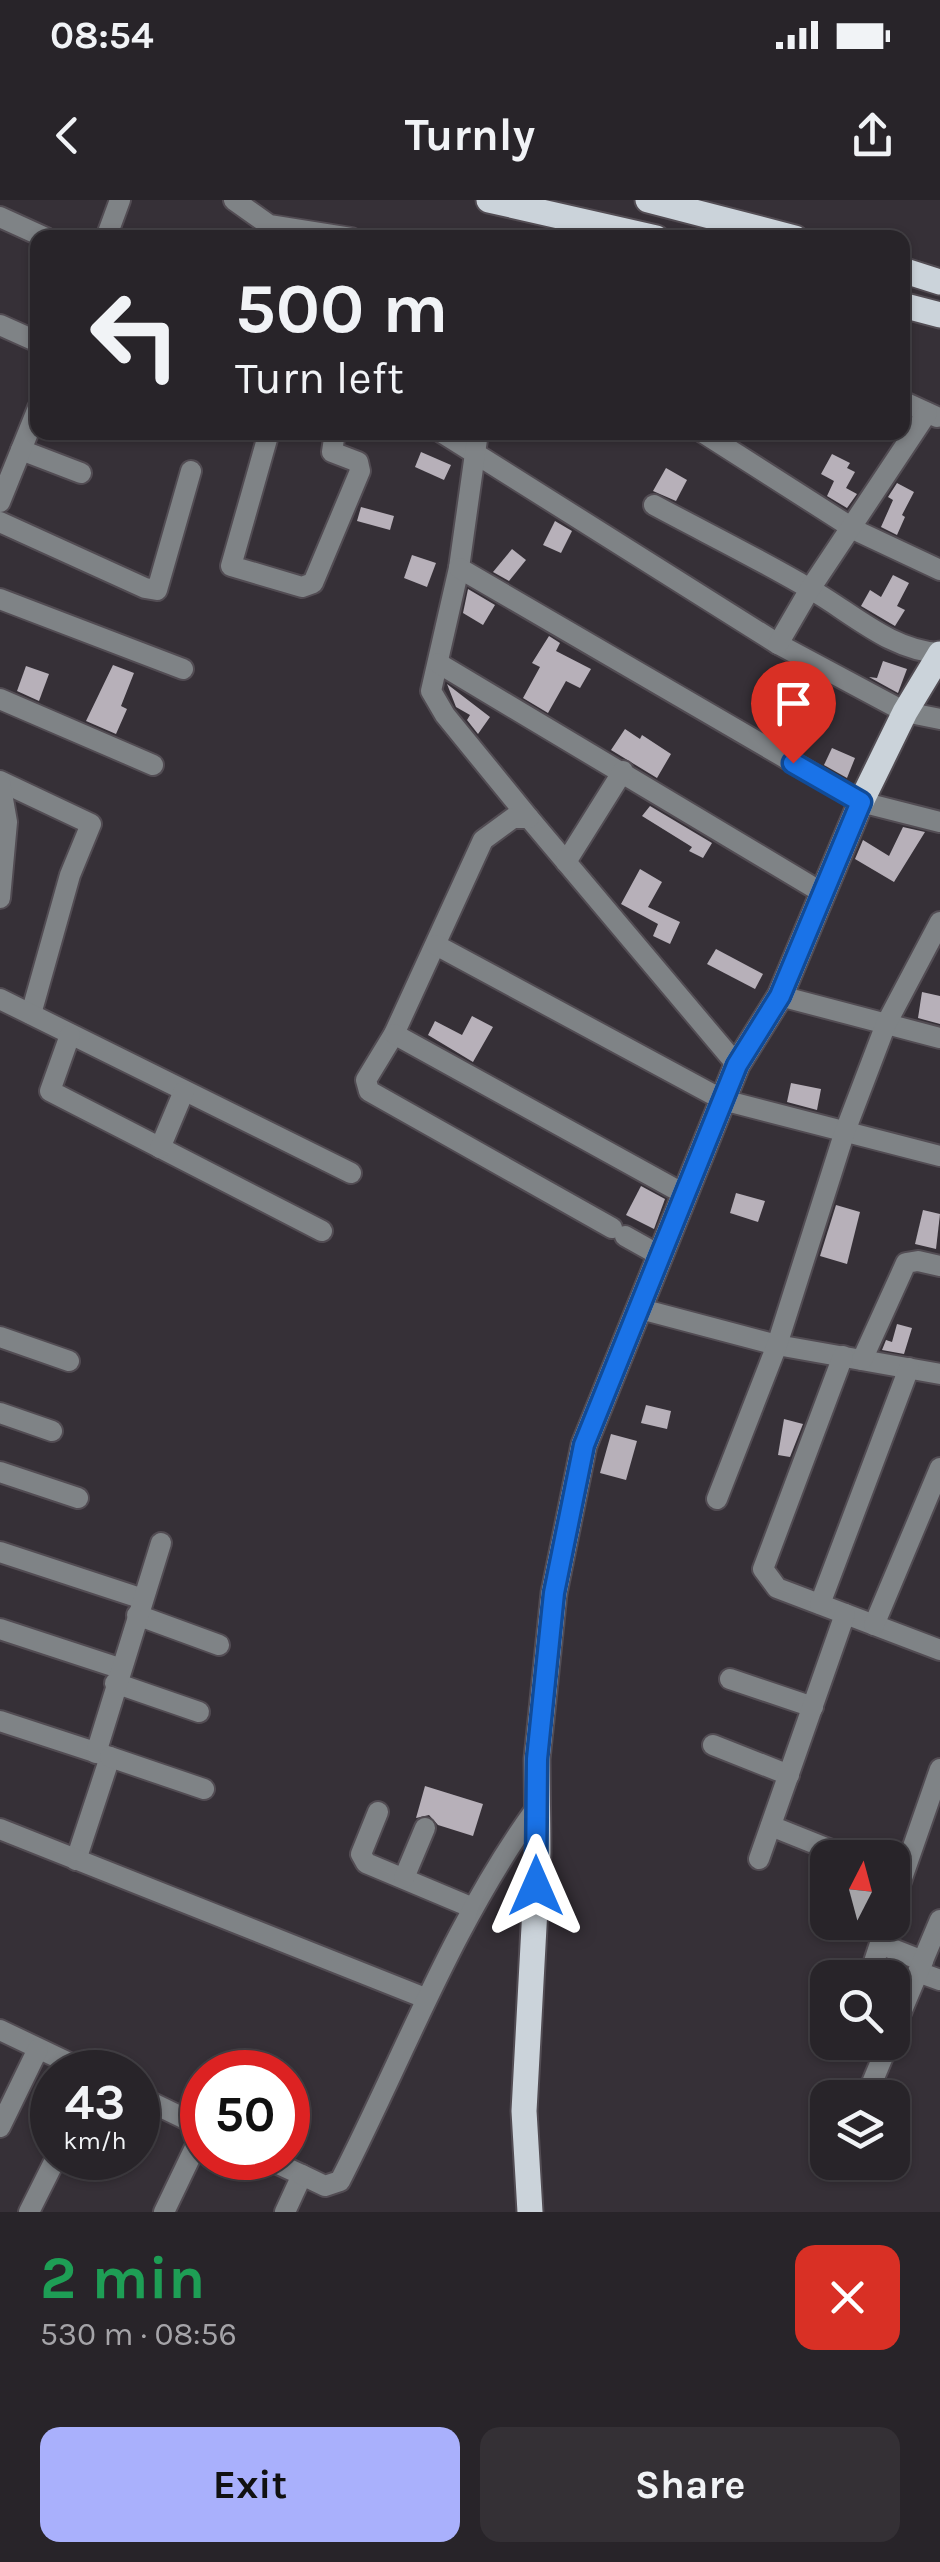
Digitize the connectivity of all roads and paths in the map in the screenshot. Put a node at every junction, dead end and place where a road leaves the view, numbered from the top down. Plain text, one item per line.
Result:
1 (120, 200) edge
2 (234, 200) edge
3 (489, 200) edge
4 (648, 200) edge
5 (0, 217) edge
6 (109, 230) edge
7 (266, 230) edge
8 (621, 230) edge
9 (764, 230) edge
10 (30, 231) edge
11 (910, 273) edge
12 (940, 282) edge
13 (910, 306) edge
14 (940, 315) edge
15 (0, 325) edge
16 (30, 338) edge
17 (910, 405) edge
18 (934, 415) edge
19 (30, 427) edge
20 (267, 440) edge
21 (333, 440) edge
22 (715, 440) edge
23 (476, 443) edge
24 (20, 450) junction
25 (191, 471) dead end
26 (81, 473) dead end
27 (0, 502) edge
28 (654, 505) dead end
29 (0, 522) edge
30 (852, 527) junction
31 (459, 568) junction
32 (940, 570) edge
33 (810, 589) junction
34 (0, 600) edge
35 (778, 644) junction
36 (940, 654) edge
37 (438, 663) junction
38 (183, 669) dead end
39 (0, 698) edge
40 (905, 712) junction
41 (940, 719) edge
42 (153, 765) dead end
43 (623, 771) junction
44 (0, 781) edge
45 (861, 802) junction
46 (529, 818) junction
47 (940, 822) edge
48 (566, 862) junction
49 (821, 892) junction
50 (0, 898) edge
51 (939, 928) edge
52 (436, 944) junction
53 (780, 996) junction
54 (0, 998) edge
55 (31, 1014) junction
56 (886, 1024) junction
57 (394, 1034) junction
58 (70, 1035) junction
59 (940, 1038) edge
60 (737, 1065) junction
61 (184, 1092) junction
62 (723, 1100) junction
63 (844, 1134) junction
64 (160, 1148) junction
65 (940, 1156) edge
66 (351, 1173) dead end
67 (684, 1194) junction
68 (322, 1232) dead end
69 (659, 1255) junction
70 (940, 1266) edge
71 (637, 1308) junction
72 (0, 1336) edge
73 (777, 1345) junction
74 (853, 1358) junction
75 (69, 1361) dead end
76 (909, 1368) junction
77 (940, 1374) edge
78 (0, 1413) edge
79 (52, 1431) dead end
80 (940, 1468) edge
81 (0, 1472) edge
82 (78, 1498) dead end
83 (716, 1499) dead end
84 (161, 1542) dead end
85 (0, 1552) edge
86 (820, 1604) junction
87 (140, 1607) junction
88 (845, 1614) junction
89 (874, 1625) junction
90 (0, 1629) edge
91 (219, 1645) dead end
92 (939, 1647) edge
93 (117, 1676) junction
94 (730, 1678) dead end
95 (813, 1706) junction
96 (199, 1712) dead end
97 (0, 1721) edge
98 (713, 1745) dead end
99 (103, 1755) junction
100 (940, 1769) edge
101 (789, 1775) junction
102 (204, 1789) dead end
103 (535, 1810) junction
104 (378, 1812) dead end
105 (771, 1826) junction
106 (425, 1828) dead end
107 (0, 1830) edge
108 (810, 1842) edge
109 (910, 1855) edge
110 (759, 1858) dead end
111 (76, 1860) junction
112 (404, 1878) junction
113 (473, 1908) junction
114 (940, 1920) edge
115 (881, 1940) edge
116 (921, 1966) junction
117 (940, 1980) edge
118 (910, 1992) edge
119 (424, 1998) junction
120 (0, 2030) edge
121 (38, 2049) joint
122 (0, 2128) edge
123 (180, 2177) edge
124 (310, 2179) edge
125 (45, 2180) edge
126 (300, 2180) edge
127 (30, 2212) edge
128 (164, 2212) edge
129 (285, 2212) edge
130 (530, 2212) edge

1 - 6 street
2 - 7 street
3 - 8 main road
4 - 9 main road
5 - 10 street
11 - 12 main road
13 - 14 main road
15 - 16 street
17 - 18 street
18 - 30 street
19 - 24 street
20 - 21 street
22 - 30 street
23 - 31 street
23 - 35 street
24 - 26 street
24 - 27 street
25 - 29 street
28 - 33 street
30 - 32 street
30 - 33 street
31 - 37 street
31 - 45 street
33 - 35 street
33 - 36 street
34 - 38 street
35 - 40 street
36 - 40 main road
37 - 43 street
37 - 46 street
39 - 42 street
40 - 41 street
40 - 45 main road
43 - 48 street
43 - 49 street
44 - 50 street
44 - 55 street
45 - 47 street
45 - 49 main road
46 - 48 street
46 - 52 street
48 - 60 street
49 - 53 main road
51 - 56 street
52 - 57 street
52 - 62 street
53 - 56 street
53 - 60 main road
54 - 55 street
55 - 58 street
56 - 59 street
56 - 63 street
57 - 67 street
57 - 69 street
58 - 61 street
58 - 64 street
60 - 62 main road
61 - 64 street
61 - 66 street
62 - 63 street
62 - 67 main road
63 - 65 street
63 - 73 street
64 - 68 street
67 - 69 main road
69 - 71 main road
70 - 74 street
71 - 73 street
71 - 103 main road
72 - 75 street
73 - 74 street
73 - 83 street
74 - 76 street
74 - 86 street
76 - 77 street
76 - 86 street
78 - 79 street
80 - 89 street
81 - 82 street
84 - 87 street
85 - 87 street
86 - 88 street
87 - 91 street
87 - 93 street
88 - 89 street
88 - 95 street
89 - 92 street
90 - 93 street
93 - 96 street
93 - 99 street
94 - 95 street
95 - 101 street
97 - 99 street
98 - 101 street
99 - 102 street
99 - 111 street
100 - 109 street
101 - 105 street
103 - 113 street
103 - 130 main road
104 - 112 street
105 - 108 street
105 - 110 street
106 - 112 street
107 - 111 street
111 - 119 street
112 - 113 street
113 - 119 street
114 - 116 street
115 - 116 street
116 - 117 street
116 - 118 street
119 - 124 street
120 - 121 street
121 - 122 street
123 - 128 street
125 - 127 street
126 - 129 street

